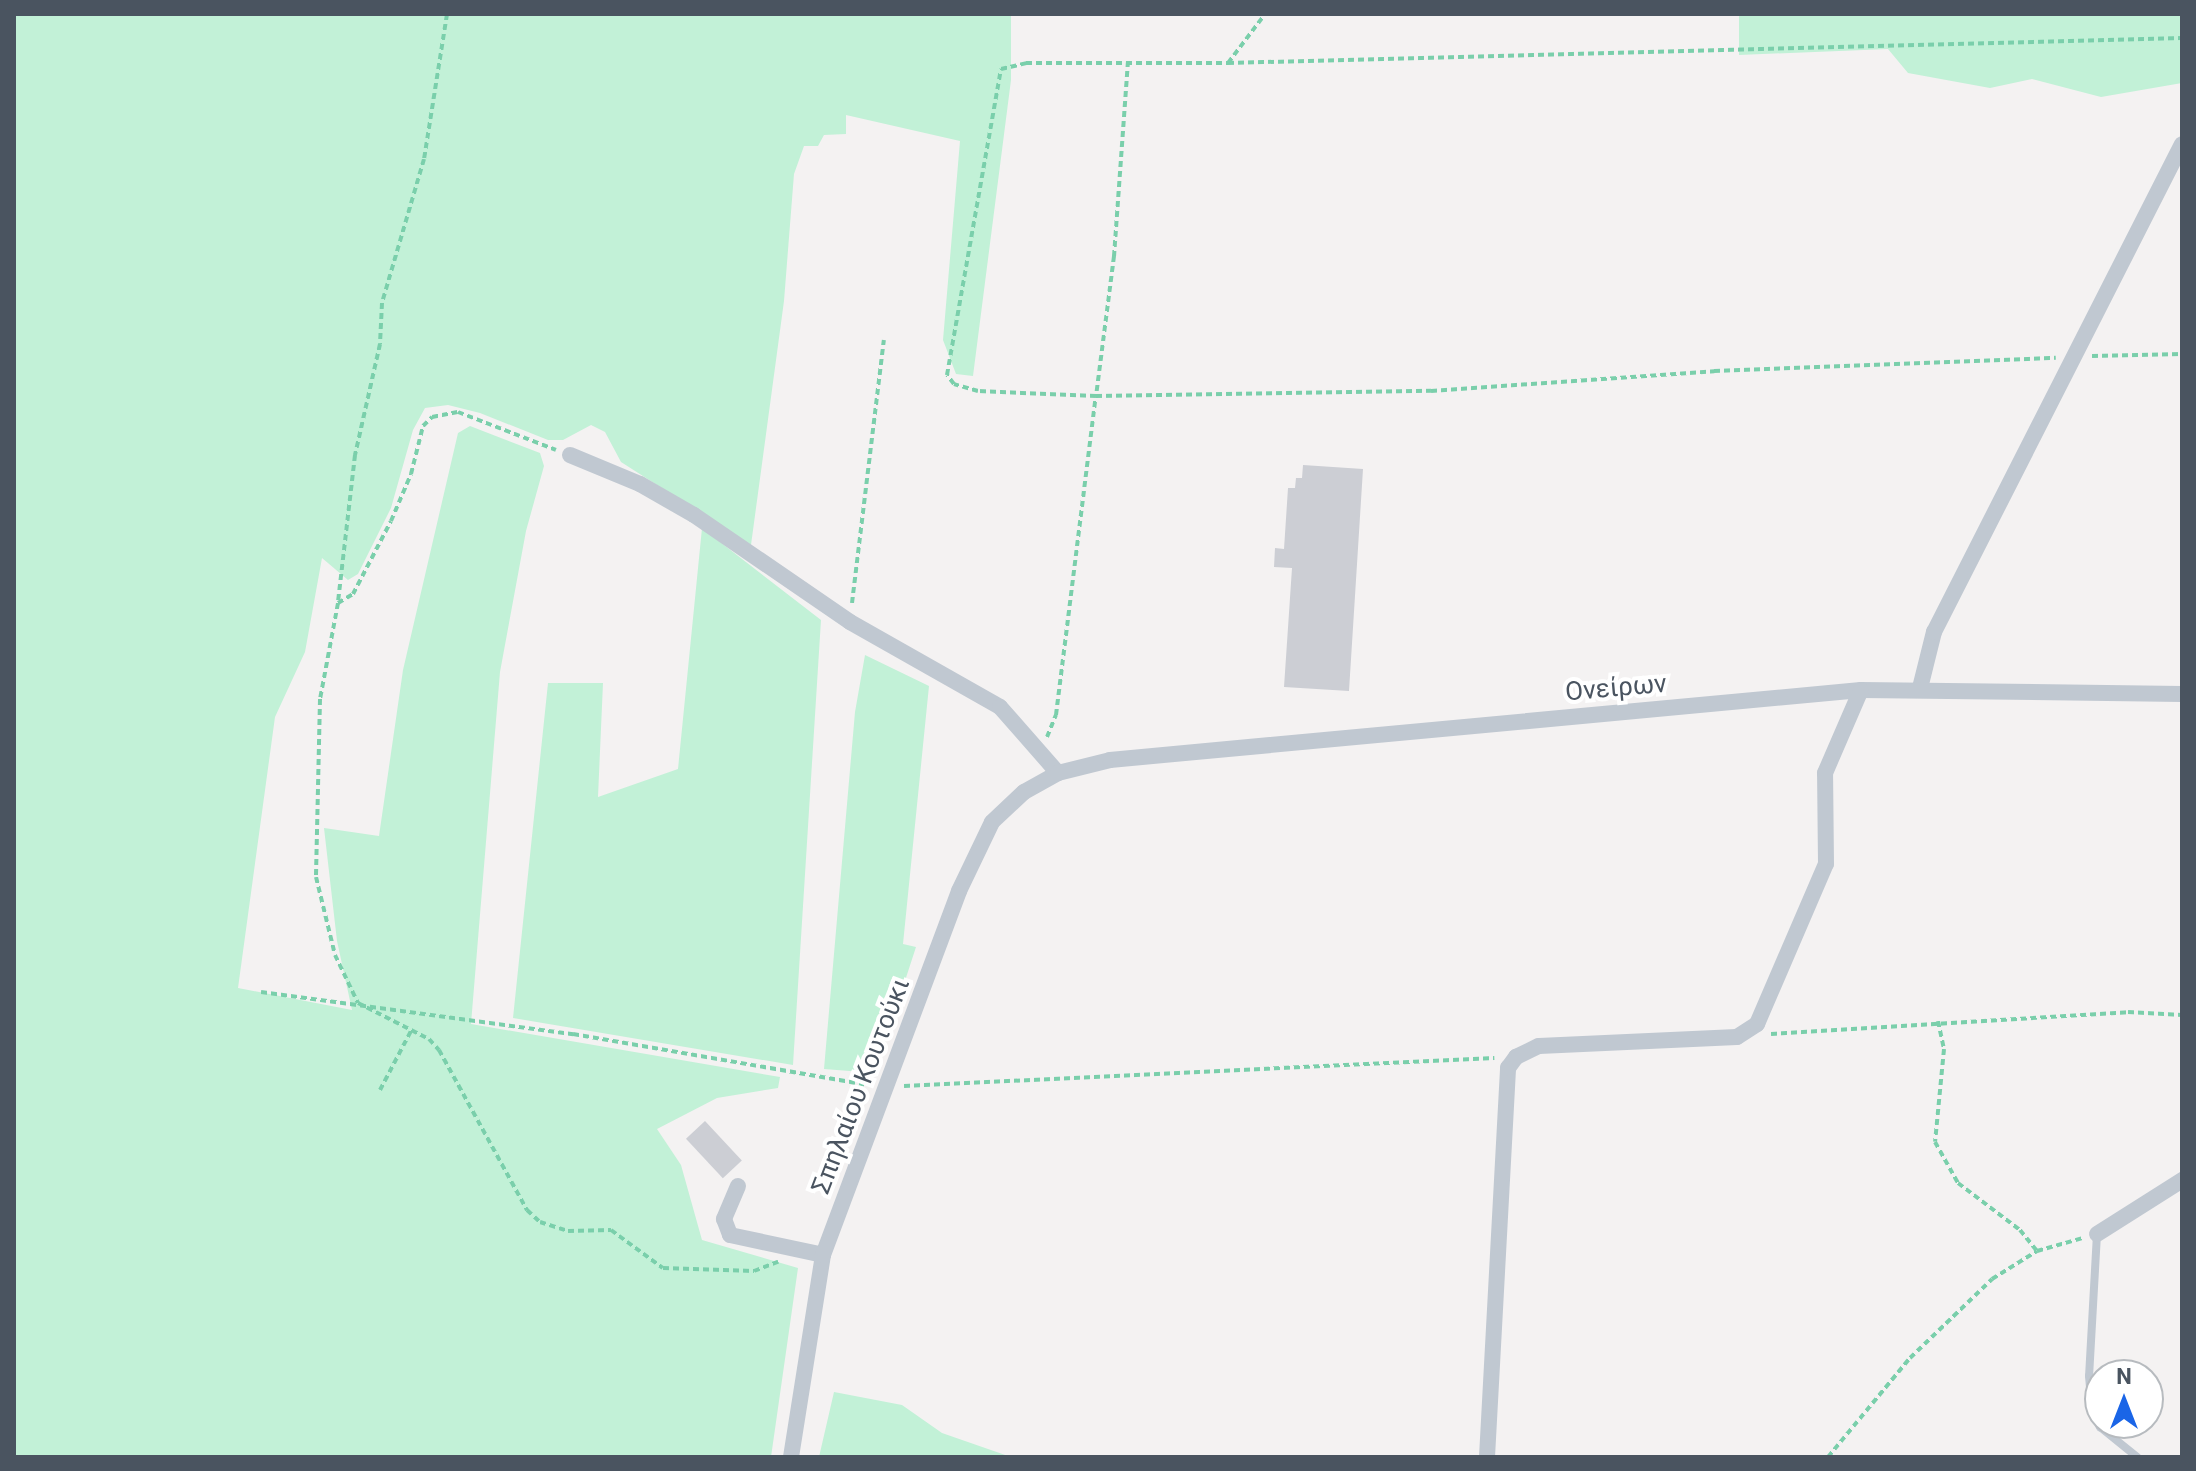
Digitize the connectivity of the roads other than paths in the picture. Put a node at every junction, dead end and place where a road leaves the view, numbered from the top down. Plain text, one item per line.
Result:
1 (2182, 144) edge
2 (570, 455) road end
3 (1920, 688) junction
4 (1861, 690) junction
5 (2182, 694) edge
6 (1058, 773) junction
7 (2182, 1180) edge
8 (738, 1186) dead end
9 (2097, 1234) joint
10 (823, 1255) junction
11 (791, 1457) edge
12 (1487, 1457) edge
13 (2137, 1457) edge

1 - 3 street
2 - 6 street
3 - 4 street, Ονείρων
3 - 5 street, Ονείρων
4 - 6 street, Ονείρων
4 - 12 street
6 - 10 street, Σπηλαίου Κουτούκι
7 - 9 street
8 - 10 street
9 - 13 lane
10 - 11 street, Σπηλαίου Κουτούκι

